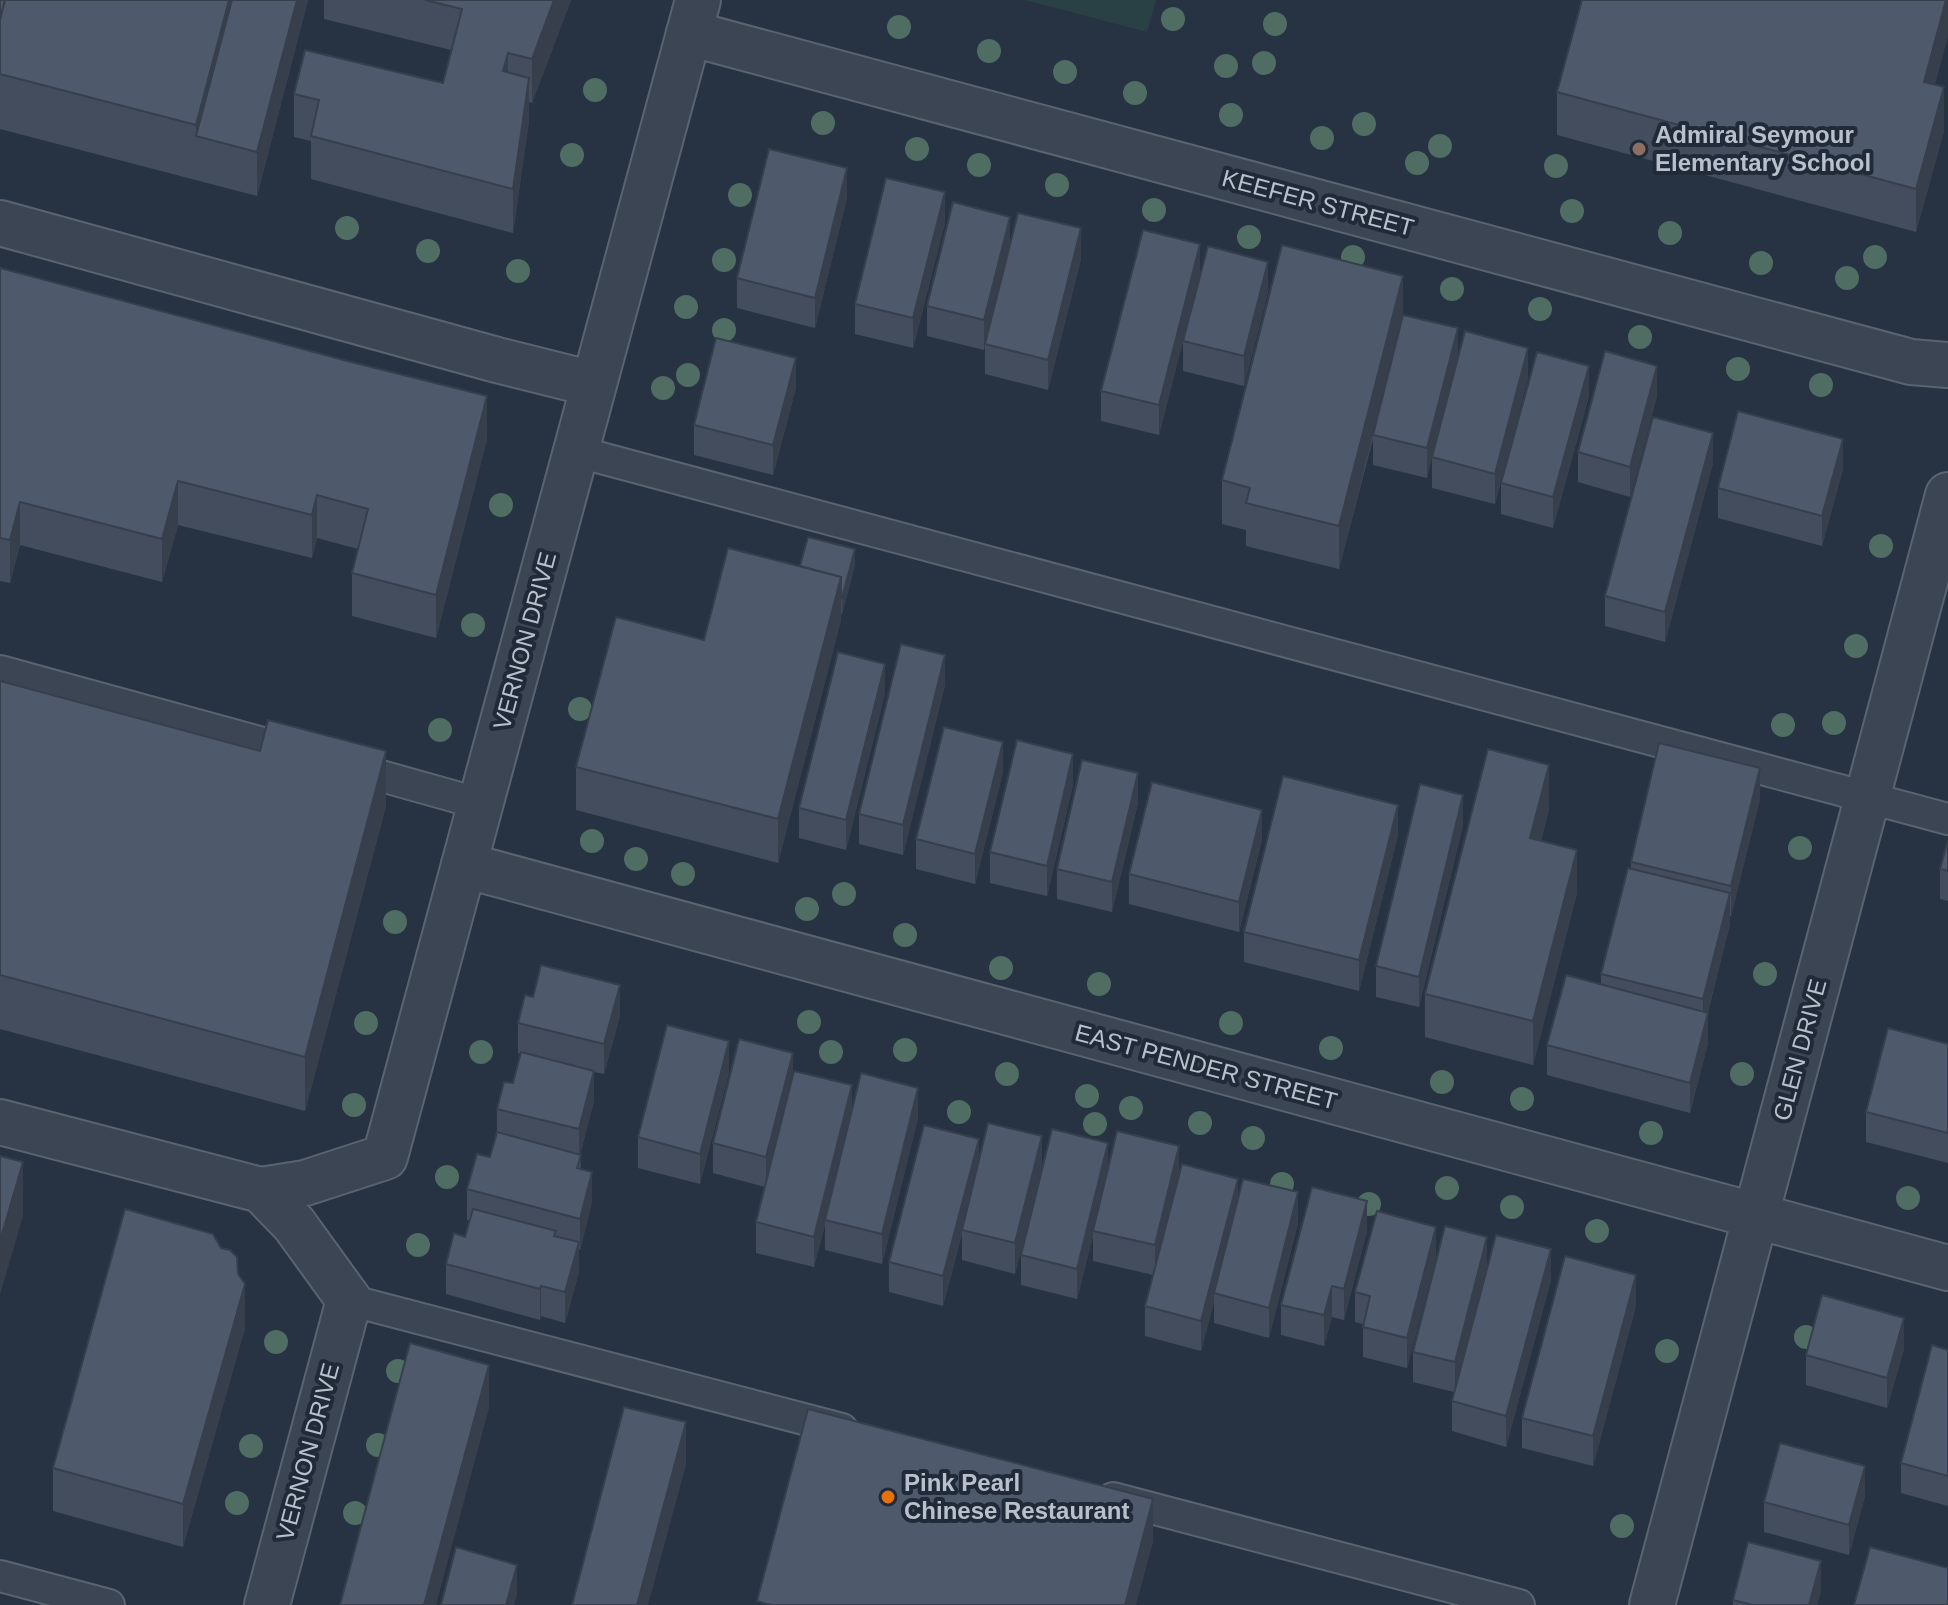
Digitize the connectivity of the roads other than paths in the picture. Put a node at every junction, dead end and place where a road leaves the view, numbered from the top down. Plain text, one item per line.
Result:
1 (694, 17) edge
2 (0, 223) edge
3 (1948, 365) edge
4 (593, 384) junction
5 (575, 451) junction
6 (1948, 495) edge
7 (0, 671) edge
8 (1868, 797) junction
9 (481, 804) junction
10 (1948, 819) edge
11 (464, 865) junction
12 (0, 1122) edge
13 (261, 1190) junction
14 (1755, 1216) junction
15 (1948, 1268) edge
16 (349, 1300) junction
17 (868, 1436) edge
18 (1082, 1490) edge
19 (0, 1576) edge
20 (109, 1605) edge
21 (267, 1605) edge
22 (1519, 1605) edge
23 (1652, 1605) edge

1 - 3 street, KEEFER STREET
1 - 4 street, VERNON DRIVE
2 - 4 street
4 - 5 street, VERNON DRIVE
5 - 8 lane
5 - 9 street, VERNON DRIVE
6 - 8 street, GLEN DRIVE
7 - 9 lane
8 - 10 lane
8 - 14 street, GLEN DRIVE
9 - 11 street, VERNON DRIVE
11 - 13 street, VERNON DRIVE
11 - 14 street, EAST PENDER STREET
12 - 13 street
13 - 16 street
14 - 15 street, EAST PENDER STREET
14 - 23 street, GLEN DRIVE
16 - 17 lane
16 - 21 street, VERNON DRIVE
18 - 22 lane
19 - 20 lane

